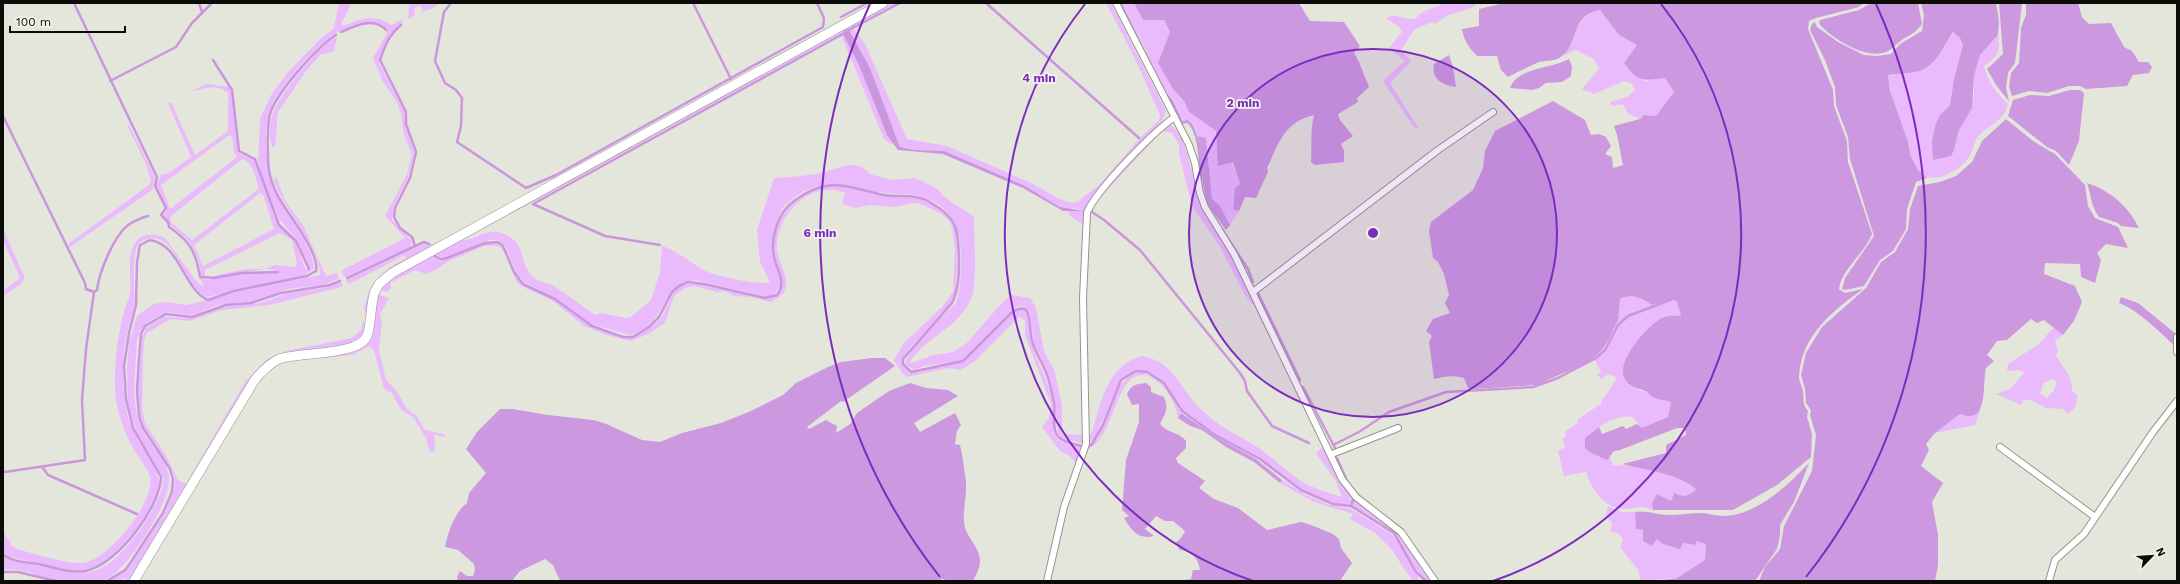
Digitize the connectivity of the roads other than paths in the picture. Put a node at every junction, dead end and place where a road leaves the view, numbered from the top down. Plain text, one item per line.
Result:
1 (883, 3) edge
2 (1116, 3) edge
3 (1493, 112) dead end
4 (1175, 118) junction
5 (1253, 292) junction
6 (2177, 337) edge
7 (2177, 352) edge
8 (2177, 401) edge
9 (1398, 428) dead end
10 (2000, 447) dead end
11 (1332, 454) junction
12 (2095, 517) junction
13 (134, 581) edge
14 (1046, 581) edge
15 (1435, 581) edge
16 (2049, 581) edge

1 - 13 street
2 - 4 street
3 - 5 street
4 - 5 street
4 - 14 street
5 - 11 street
6 - 7 street
8 - 12 street
9 - 11 street
10 - 12 street
11 - 15 street
12 - 16 street

